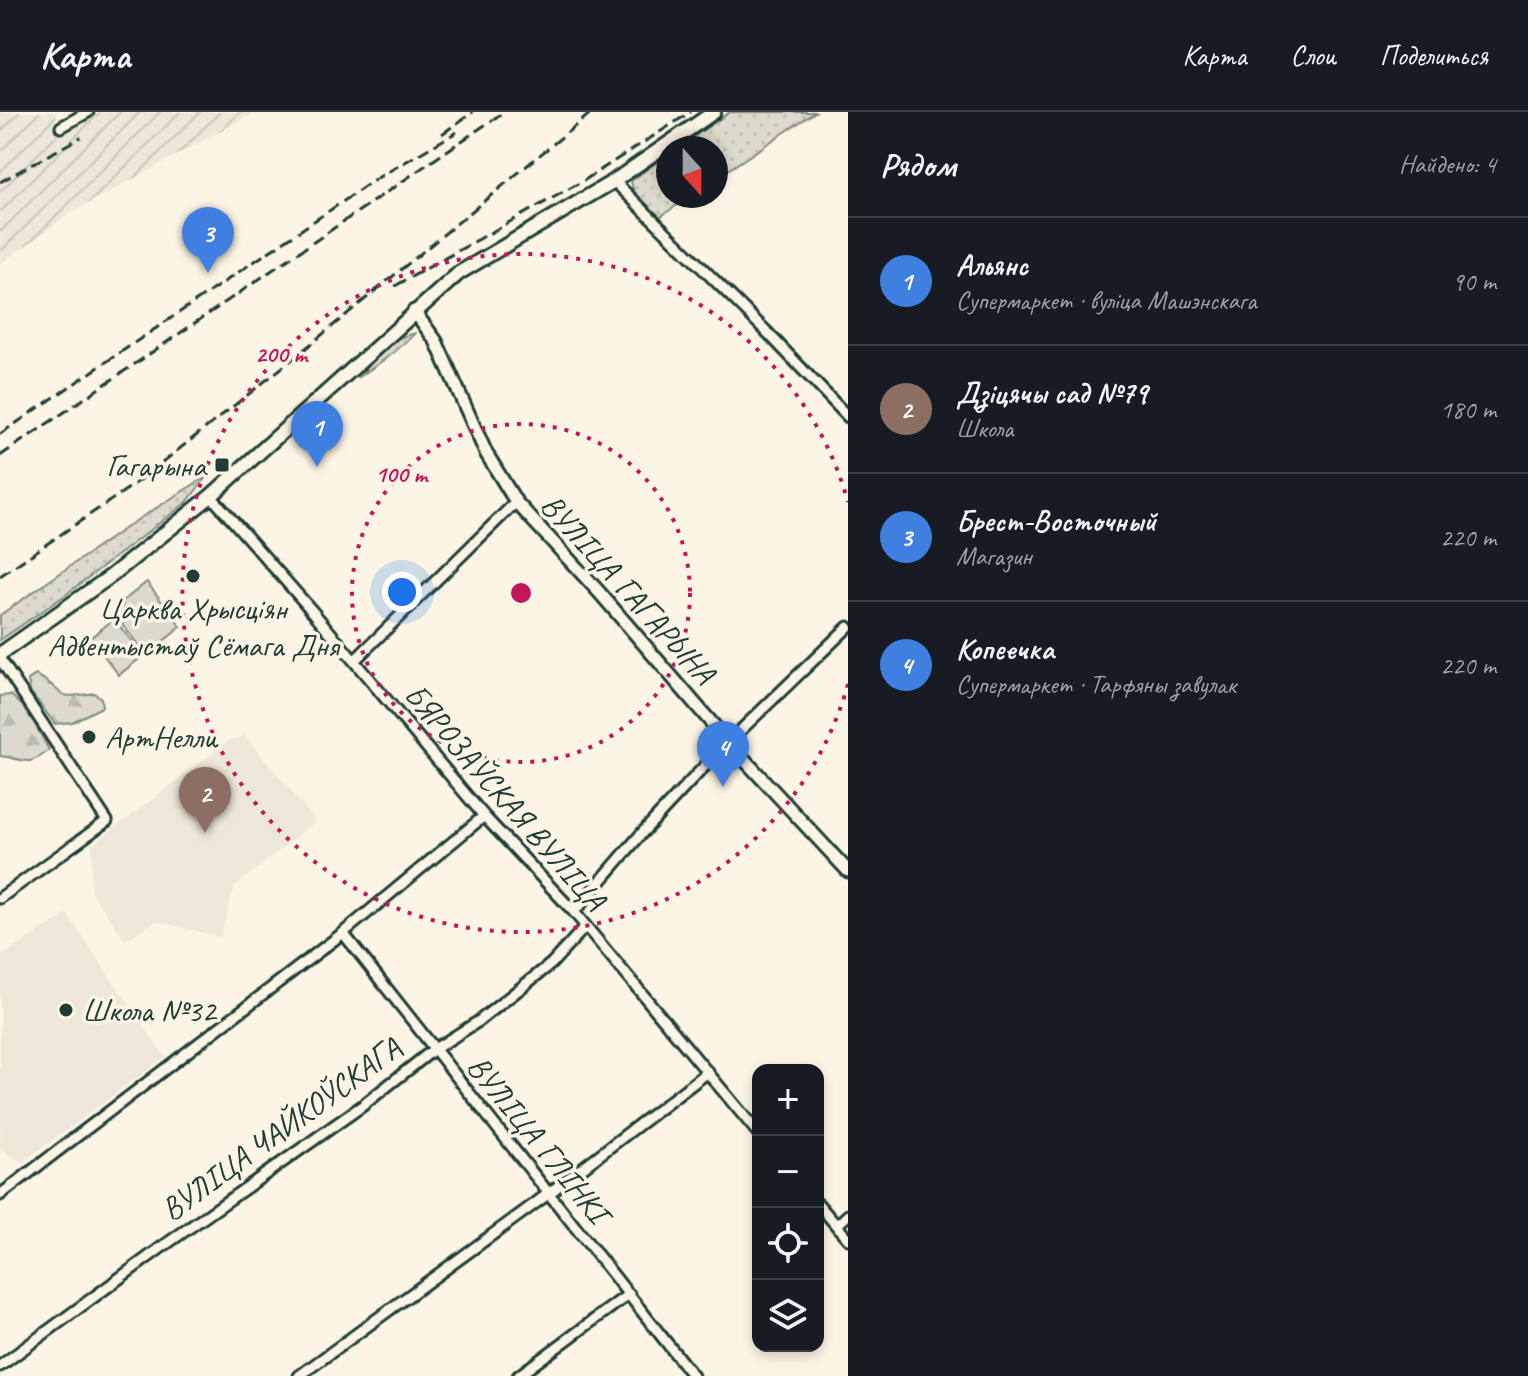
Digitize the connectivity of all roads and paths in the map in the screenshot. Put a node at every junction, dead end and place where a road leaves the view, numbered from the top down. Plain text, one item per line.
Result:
1 (88, 112) edge
2 (714, 112) edge
3 (61, 127) dead end
4 (614, 181) junction
5 (414, 311) junction
6 (848, 417) edge
7 (211, 496) junction
8 (516, 502) junction
9 (848, 627) edge
10 (0, 656) edge
11 (354, 661) junction
12 (728, 742) junction
13 (484, 816) junction
14 (848, 871) edge
15 (0, 898) edge
16 (574, 912) junction
17 (585, 927) junction
18 (343, 933) junction
19 (433, 1050) junction
20 (708, 1072) junction
21 (752, 1126) edge
22 (548, 1194) junction
23 (0, 1195) edge
24 (822, 1208) edge
25 (848, 1215) edge
26 (837, 1225) junction
27 (848, 1239) edge
28 (629, 1294) junction
29 (0, 1366) edge
30 (299, 1376) edge
31 (518, 1376) edge
32 (693, 1376) edge

1 - 3 street
2 - 4 main road
4 - 5 main road
4 - 6 street
5 - 7 main road
5 - 8 street, ВУЛІЦА ГАГАРЫНА
7 - 10 main road
7 - 11 street, БЯРОЗАЎСКАЯ ВУЛІЦА
8 - 11 street
8 - 12 street, ВУЛІЦА ГАГАРЫНА
9 - 12 street
10 - 15 street
11 - 13 street, БЯРОЗАЎСКАЯ ВУЛІЦА
12 - 14 street, ВУЛІЦА ГАГАРЫНА
12 - 16 street
13 - 16 street, БЯРОЗАЎСКАЯ ВУЛІЦА
13 - 18 street
16 - 17 street, БЯРОЗАЎСКАЯ ВУЛІЦА
17 - 19 street, ВУЛІЦА ЧАЙКОЎСКАГА
17 - 20 street, БЯРОЗАЎСКАЯ ВУЛІЦА
18 - 19 street, ВУЛІЦА ГЛІНКІ
18 - 23 street
19 - 22 street, ВУЛІЦА ГЛІНКІ
19 - 29 street, ВУЛІЦА ЧАЙКОЎСКАГА
20 - 21 street, БЯРОЗАЎСКАЯ ВУЛІЦА
20 - 22 street
22 - 28 street, ВУЛІЦА ГЛІНКІ
22 - 30 street
24 - 26 street
25 - 26 street
26 - 27 street
28 - 31 street
28 - 32 street, ВУЛІЦА ГЛІНКІ

